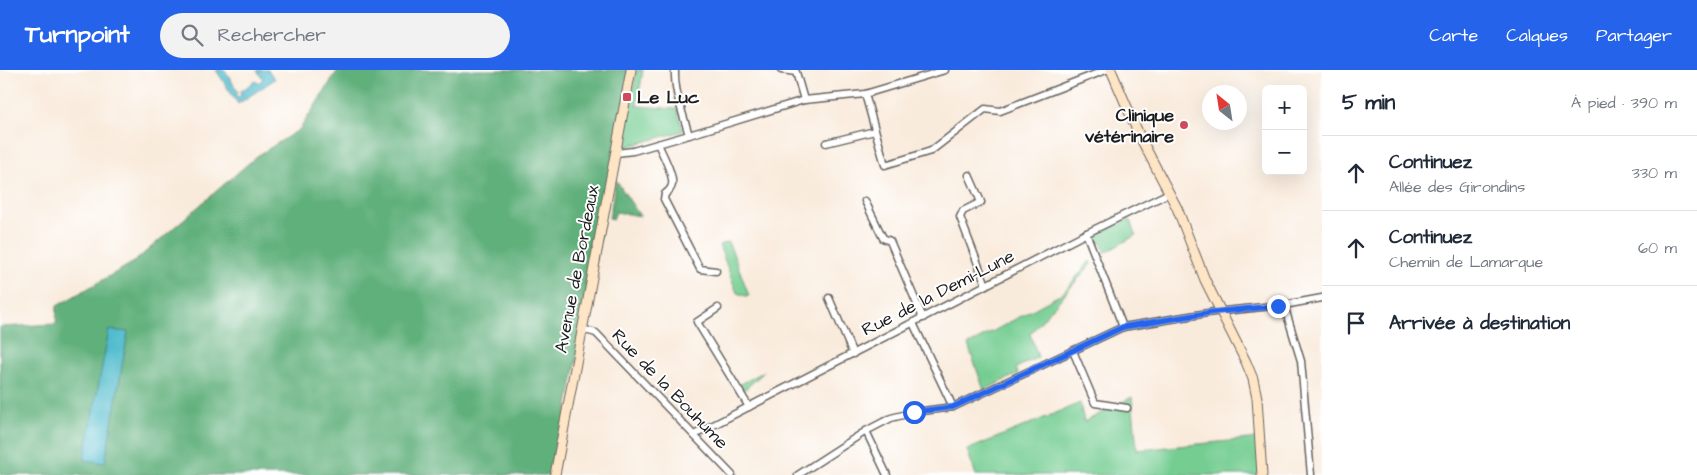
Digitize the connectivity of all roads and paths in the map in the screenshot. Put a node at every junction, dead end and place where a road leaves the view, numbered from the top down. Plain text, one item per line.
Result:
1 (631, 70) edge
2 (675, 70) edge
3 (781, 70) edge
4 (945, 70) edge
5 (1106, 70) edge
6 (1111, 70) edge
7 (798, 71) edge
8 (866, 94) junction
9 (804, 100) junction
10 (875, 130) junction
11 (689, 135) junction
12 (826, 143) dead end
13 (658, 144) junction
14 (616, 153) junction
15 (969, 175) dead end
16 (1169, 193) junction
17 (865, 201) dead end
18 (1086, 233) junction
19 (716, 271) dead end
20 (986, 285) junction
21 (829, 298) dead end
22 (1322, 298) edge
23 (1284, 305) junction
24 (718, 308) dead end
25 (1220, 312) junction
26 (923, 318) junction
27 (913, 323) junction
28 (1123, 327) junction
29 (582, 329) junction
30 (1073, 351) junction
31 (853, 354) junction
32 (749, 407) junction
33 (953, 407) junction
34 (1126, 408) dead end
35 (866, 431) junction
36 (694, 436) junction
37 (555, 475) edge
38 (732, 475) edge
39 (798, 475) edge
40 (887, 475) edge
41 (1262, 475) edge
42 (1310, 475) edge

1 - 14 street, Avenue de Bordeaux
2 - 11 street
3 - 7 street
4 - 8 street
5 - 10 street
6 - 16 street
7 - 9 street
8 - 9 street
8 - 10 street
9 - 11 street
10 - 12 street
11 - 13 street
13 - 14 street
13 - 19 street
14 - 29 street, Avenue de Bordeaux
15 - 20 street
16 - 18 street, Rue de la Demi-Lune
16 - 25 street
17 - 26 street
18 - 20 street, Rue de la Demi-Lune
18 - 28 street
20 - 26 street, Rue de la Demi-Lune
21 - 31 street
22 - 23 street
23 - 25 street
23 - 42 street
24 - 32 street
25 - 28 street
25 - 41 street
26 - 27 street, Rue de la Demi-Lune
27 - 31 street, Rue de la Demi-Lune
27 - 33 street
28 - 30 street
29 - 36 street, Rue de la Bouhume
29 - 37 street, Avenue de Bordeaux
30 - 33 street
30 - 34 street
31 - 32 street, Rue de la Demi-Lune
32 - 36 street, Rue de la Demi-Lune
33 - 35 street
35 - 39 street
35 - 40 street
36 - 38 street, Rue de la Bouhume

